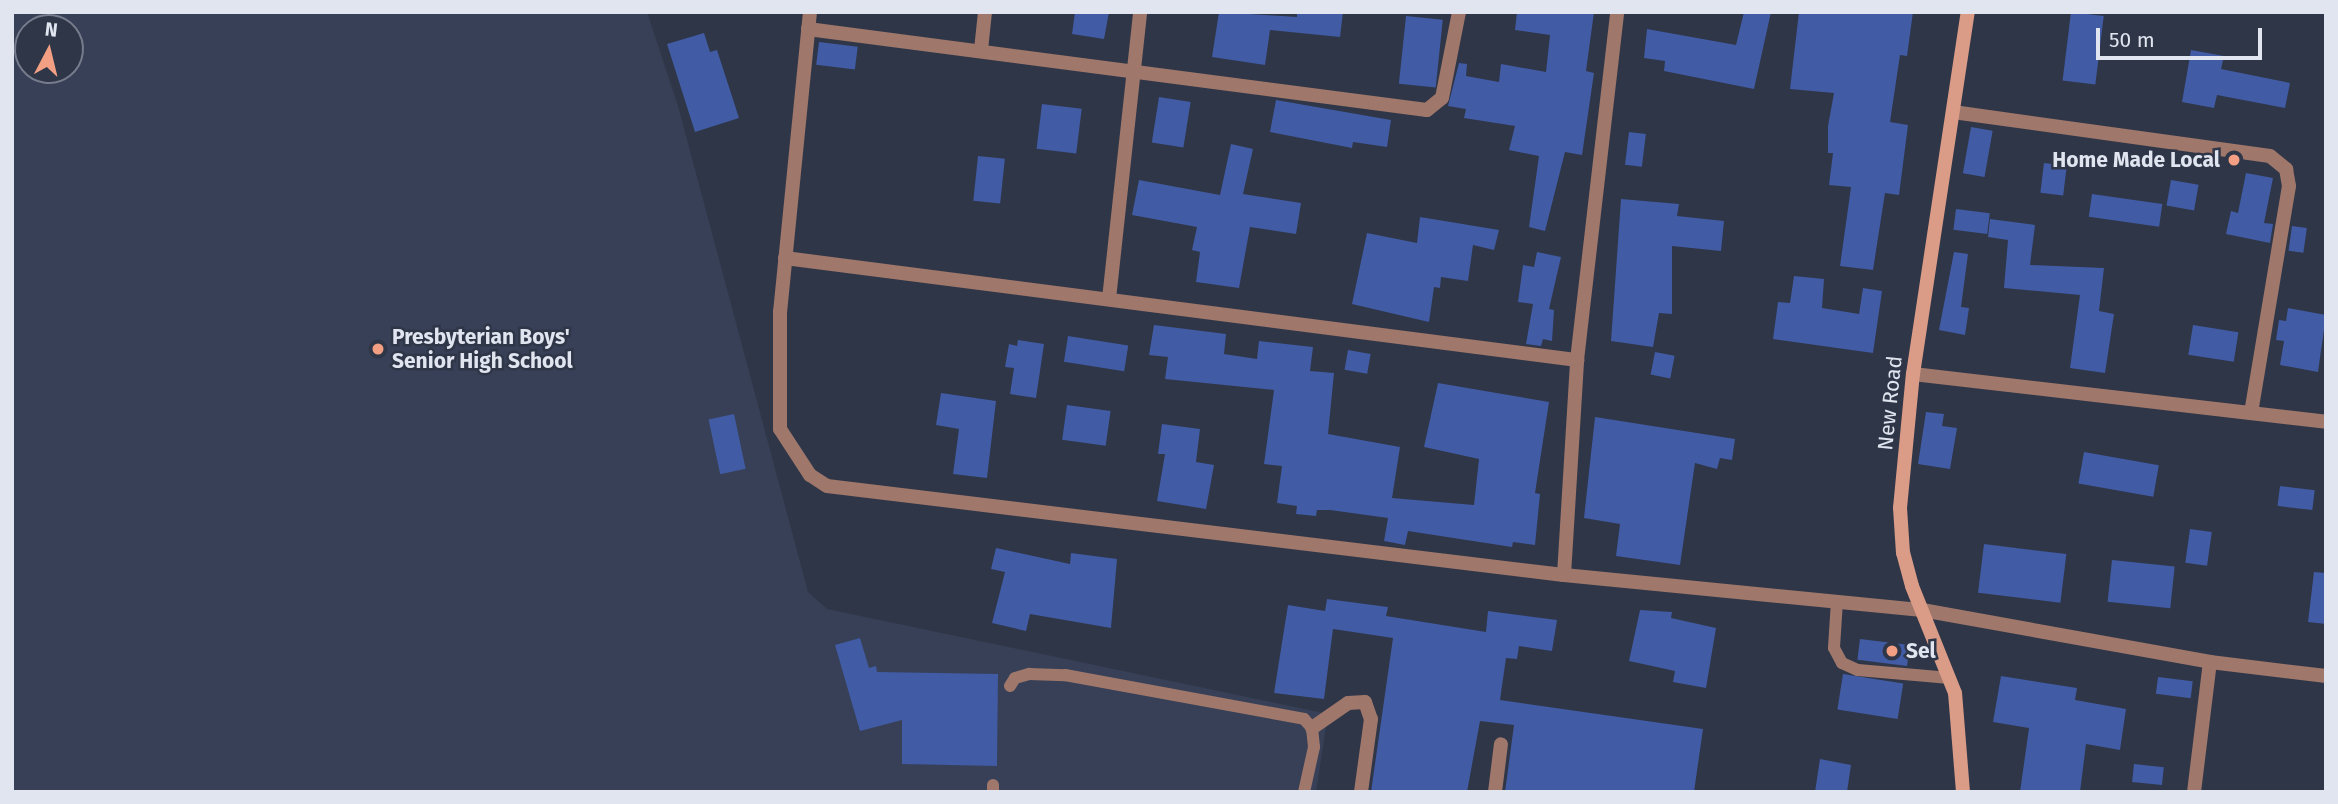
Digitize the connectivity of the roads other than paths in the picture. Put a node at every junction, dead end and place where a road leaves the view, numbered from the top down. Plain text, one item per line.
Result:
1 (810, 12) edge
2 (985, 12) edge
3 (1140, 12) edge
4 (1459, 12) edge
5 (1618, 12) edge
6 (1968, 12) edge
7 (807, 29) junction
8 (981, 50) junction
9 (1135, 72) junction
10 (1953, 112) junction
11 (785, 258) junction
12 (1109, 299) junction
13 (1577, 360) junction
14 (1913, 374) junction
15 (2251, 413) junction
16 (2326, 422) edge
17 (1564, 575) junction
18 (1836, 601) junction
19 (1922, 610) junction
20 (2210, 662) junction
21 (2326, 676) edge
22 (1950, 678) junction
23 (1010, 686) dead end
24 (1312, 728) junction
25 (1501, 744) dead end
26 (1304, 792) edge
27 (1361, 792) edge
28 (1495, 792) edge
29 (1963, 792) edge
30 (2194, 792) edge

1 - 7 street
2 - 8 street
3 - 9 street
4 - 9 street
5 - 13 street
6 - 10 street, New Road
7 - 8 street
7 - 11 street
8 - 9 street
9 - 12 street
10 - 14 street, New Road
10 - 15 street
11 - 12 street
11 - 17 street
12 - 13 street
13 - 17 street
14 - 15 street
14 - 19 street, New Road
15 - 16 street
17 - 18 street
18 - 19 street
18 - 22 lane
19 - 20 street
19 - 22 street, New Road
20 - 21 street
20 - 30 street
22 - 29 street, New Road
23 - 24 lane
24 - 26 lane
24 - 27 street
25 - 28 street

